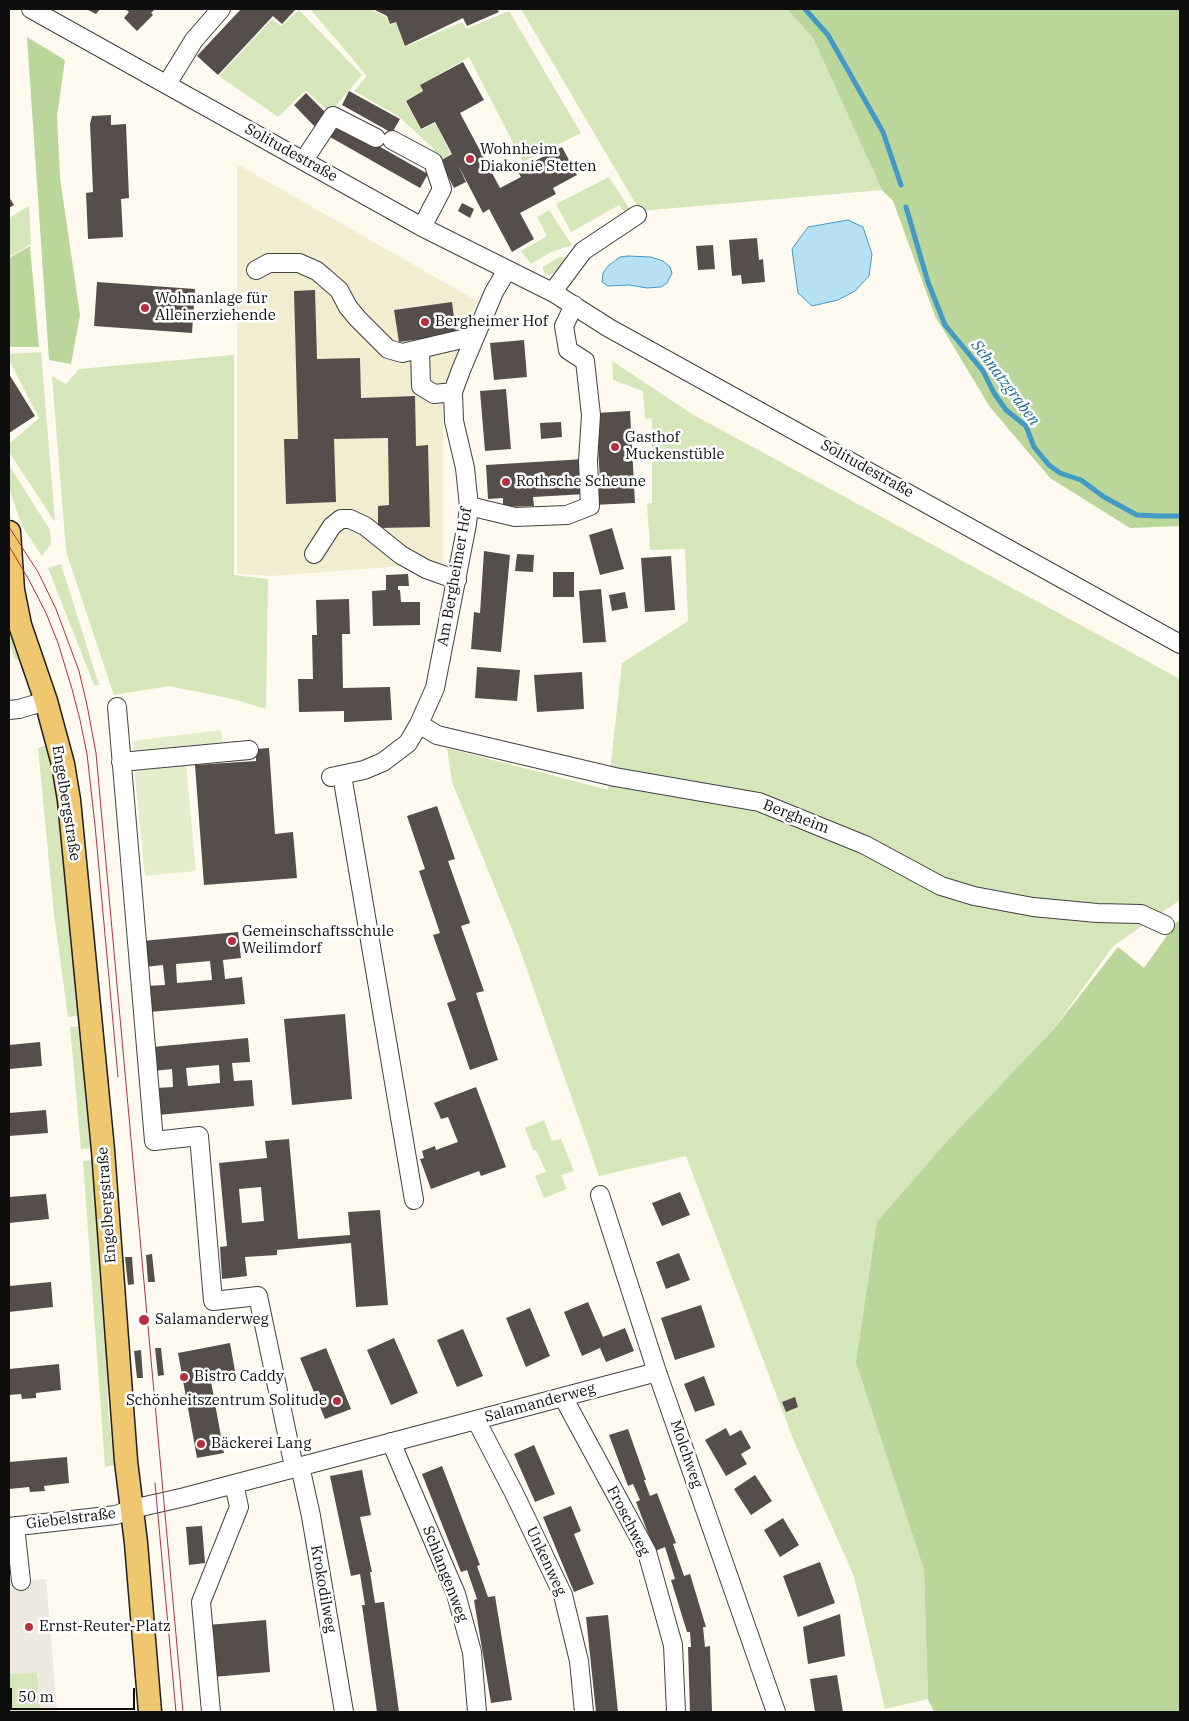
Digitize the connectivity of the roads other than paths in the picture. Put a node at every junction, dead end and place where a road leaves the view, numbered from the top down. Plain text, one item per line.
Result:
1 (30, 9) edge
2 (220, 9) edge
3 (167, 84) junction
4 (304, 160) junction
5 (637, 215) dead end
6 (422, 227) junction
7 (256, 270) dead end
8 (507, 270) junction
9 (554, 293) junction
10 (574, 305) junction
11 (475, 336) junction
12 (420, 349) junction
13 (453, 392) junction
14 (469, 506) junction
15 (9, 532) edge
16 (314, 554) dead end
17 (457, 580) junction
18 (1180, 644) edge
19 (46, 701) junction
20 (117, 707) dead end
21 (9, 710) edge
22 (419, 724) junction
23 (249, 750) dead end
24 (121, 762) junction
25 (1165, 925) dead end
26 (600, 1195) dead end
27 (414, 1200) dead end
28 (657, 1372) junction
29 (563, 1397) junction
30 (476, 1420) junction
31 (391, 1442) junction
32 (297, 1466) junction
33 (234, 1484) junction
34 (132, 1509) junction
35 (12, 1526) edge
36 (20, 1581) dead end
37 (150, 1712) edge
38 (211, 1712) edge
39 (344, 1712) edge
40 (477, 1712) edge
41 (584, 1712) edge
42 (676, 1712) edge
43 (776, 1712) edge

1 - 3 street, Solitudestraße
2 - 3 street
3 - 4 street, Solitudestraße
4 - 6 street, Solitudestraße
4 - 6 street
5 - 9 street
6 - 8 street, Solitudestraße
7 - 12 street
8 - 9 street, Solitudestraße
8 - 11 street, Am Bergheimer Hof
9 - 10 street, Solitudestraße
10 - 14 street
10 - 18 street, Solitudestraße
11 - 12 street
11 - 13 street, Am Bergheimer Hof
12 - 13 street
13 - 14 street, Am Bergheimer Hof
14 - 17 street, Am Bergheimer Hof
15 - 19 main road, Engelbergstraße
16 - 17 street
17 - 22 street, Am Bergheimer Hof
19 - 21 street
19 - 34 main road, Engelbergstraße
20 - 24 street
22 - 25 street, Bergheim
22 - 27 street, Am Bergheimer Hof
23 - 24 street
24 - 32 street, Krokodilweg
26 - 28 street, Molchweg
28 - 29 street, Salamanderweg
28 - 43 street, Molchweg
29 - 30 street, Salamanderweg
29 - 42 street, Froschweg
30 - 31 street, Salamanderweg
30 - 41 street, Unkenweg
31 - 32 street, Salamanderweg
31 - 40 street, Schlangenweg
32 - 33 street, Salamanderweg
32 - 39 street, Krokodilweg
33 - 34 street, Salamanderweg
33 - 38 street
34 - 35 street, Giebelstraße
34 - 37 main road, Engelbergstraße
35 - 36 street

